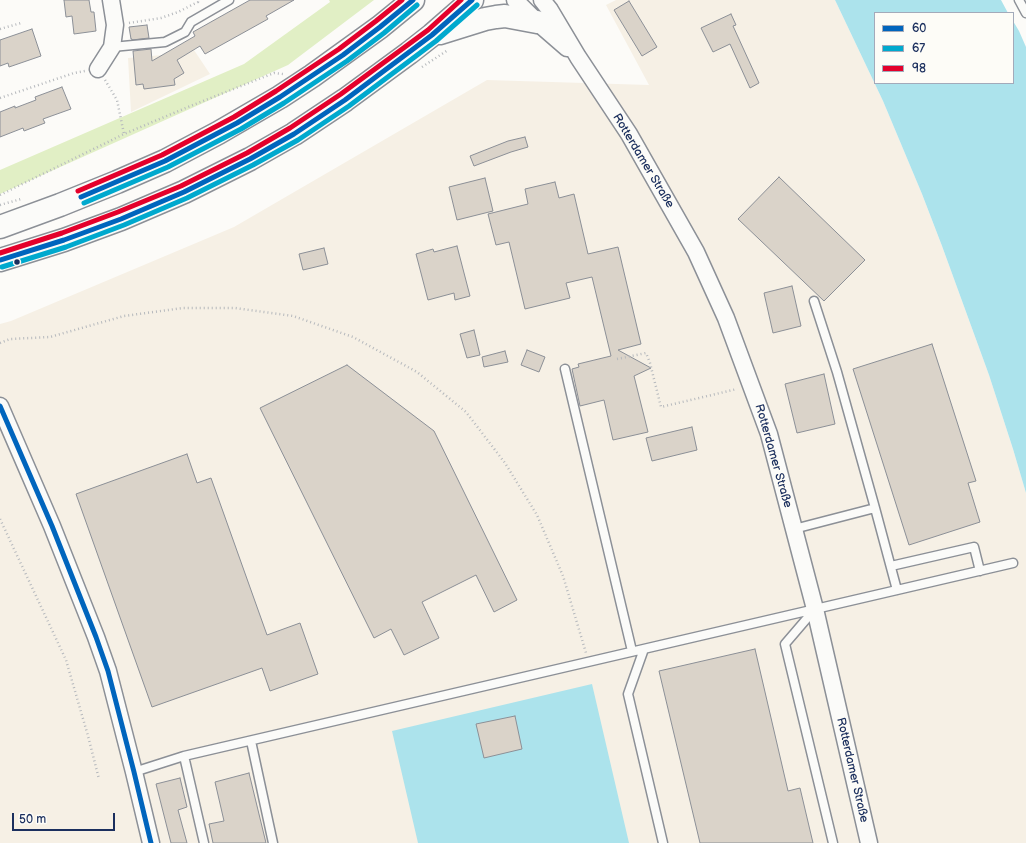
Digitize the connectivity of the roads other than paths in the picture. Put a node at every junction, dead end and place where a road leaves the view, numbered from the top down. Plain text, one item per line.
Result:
1 (111, 0) edge
2 (229, 0) edge
3 (413, 0) edge
4 (472, 0) edge
5 (515, 0) edge
6 (542, 0) edge
7 (1019, 0) edge
8 (1026, 13) edge
9 (537, 22) junction
10 (432, 35) junction
11 (112, 47) junction
12 (578, 56) junction
13 (98, 69) road end
14 (0, 227) edge
15 (0, 260) edge
16 (814, 301) dead end
17 (565, 369) dead end
18 (0, 406) edge
19 (875, 508) junction
20 (794, 529) junction
21 (1013, 563) dead end
22 (891, 566) junction
23 (980, 571) junction
24 (897, 590) junction
25 (815, 609) junction
26 (644, 649) junction
27 (632, 651) junction
28 (251, 741) junction
29 (184, 756) junction
30 (134, 772) junction
31 (151, 843) edge
32 (204, 843) edge
33 (273, 843) edge
34 (663, 843) edge
35 (832, 843) edge
36 (869, 843) edge

1 - 11 street
2 - 11 lane
3 - 14 main road
4 - 10 main road
5 - 9 street, Rotterdamer Straße
6 - 12 street, Rotterdamer Straße
7 - 8 lane
9 - 10 main road
9 - 12 street, Rotterdamer Straße
10 - 15 main road
11 - 13 street
12 - 20 street, Rotterdamer Straße
16 - 19 lane
17 - 27 lane
18 - 30 street
19 - 20 lane
19 - 22 lane
20 - 25 street, Rotterdamer Straße
21 - 23 lane
22 - 23 lane
22 - 24 lane
23 - 24 lane
24 - 25 lane
25 - 26 lane
25 - 35 lane
25 - 36 street, Rotterdamer Straße
26 - 27 lane
26 - 34 lane
27 - 28 lane
28 - 29 lane
28 - 33 lane
29 - 30 lane
29 - 32 lane
30 - 31 street

